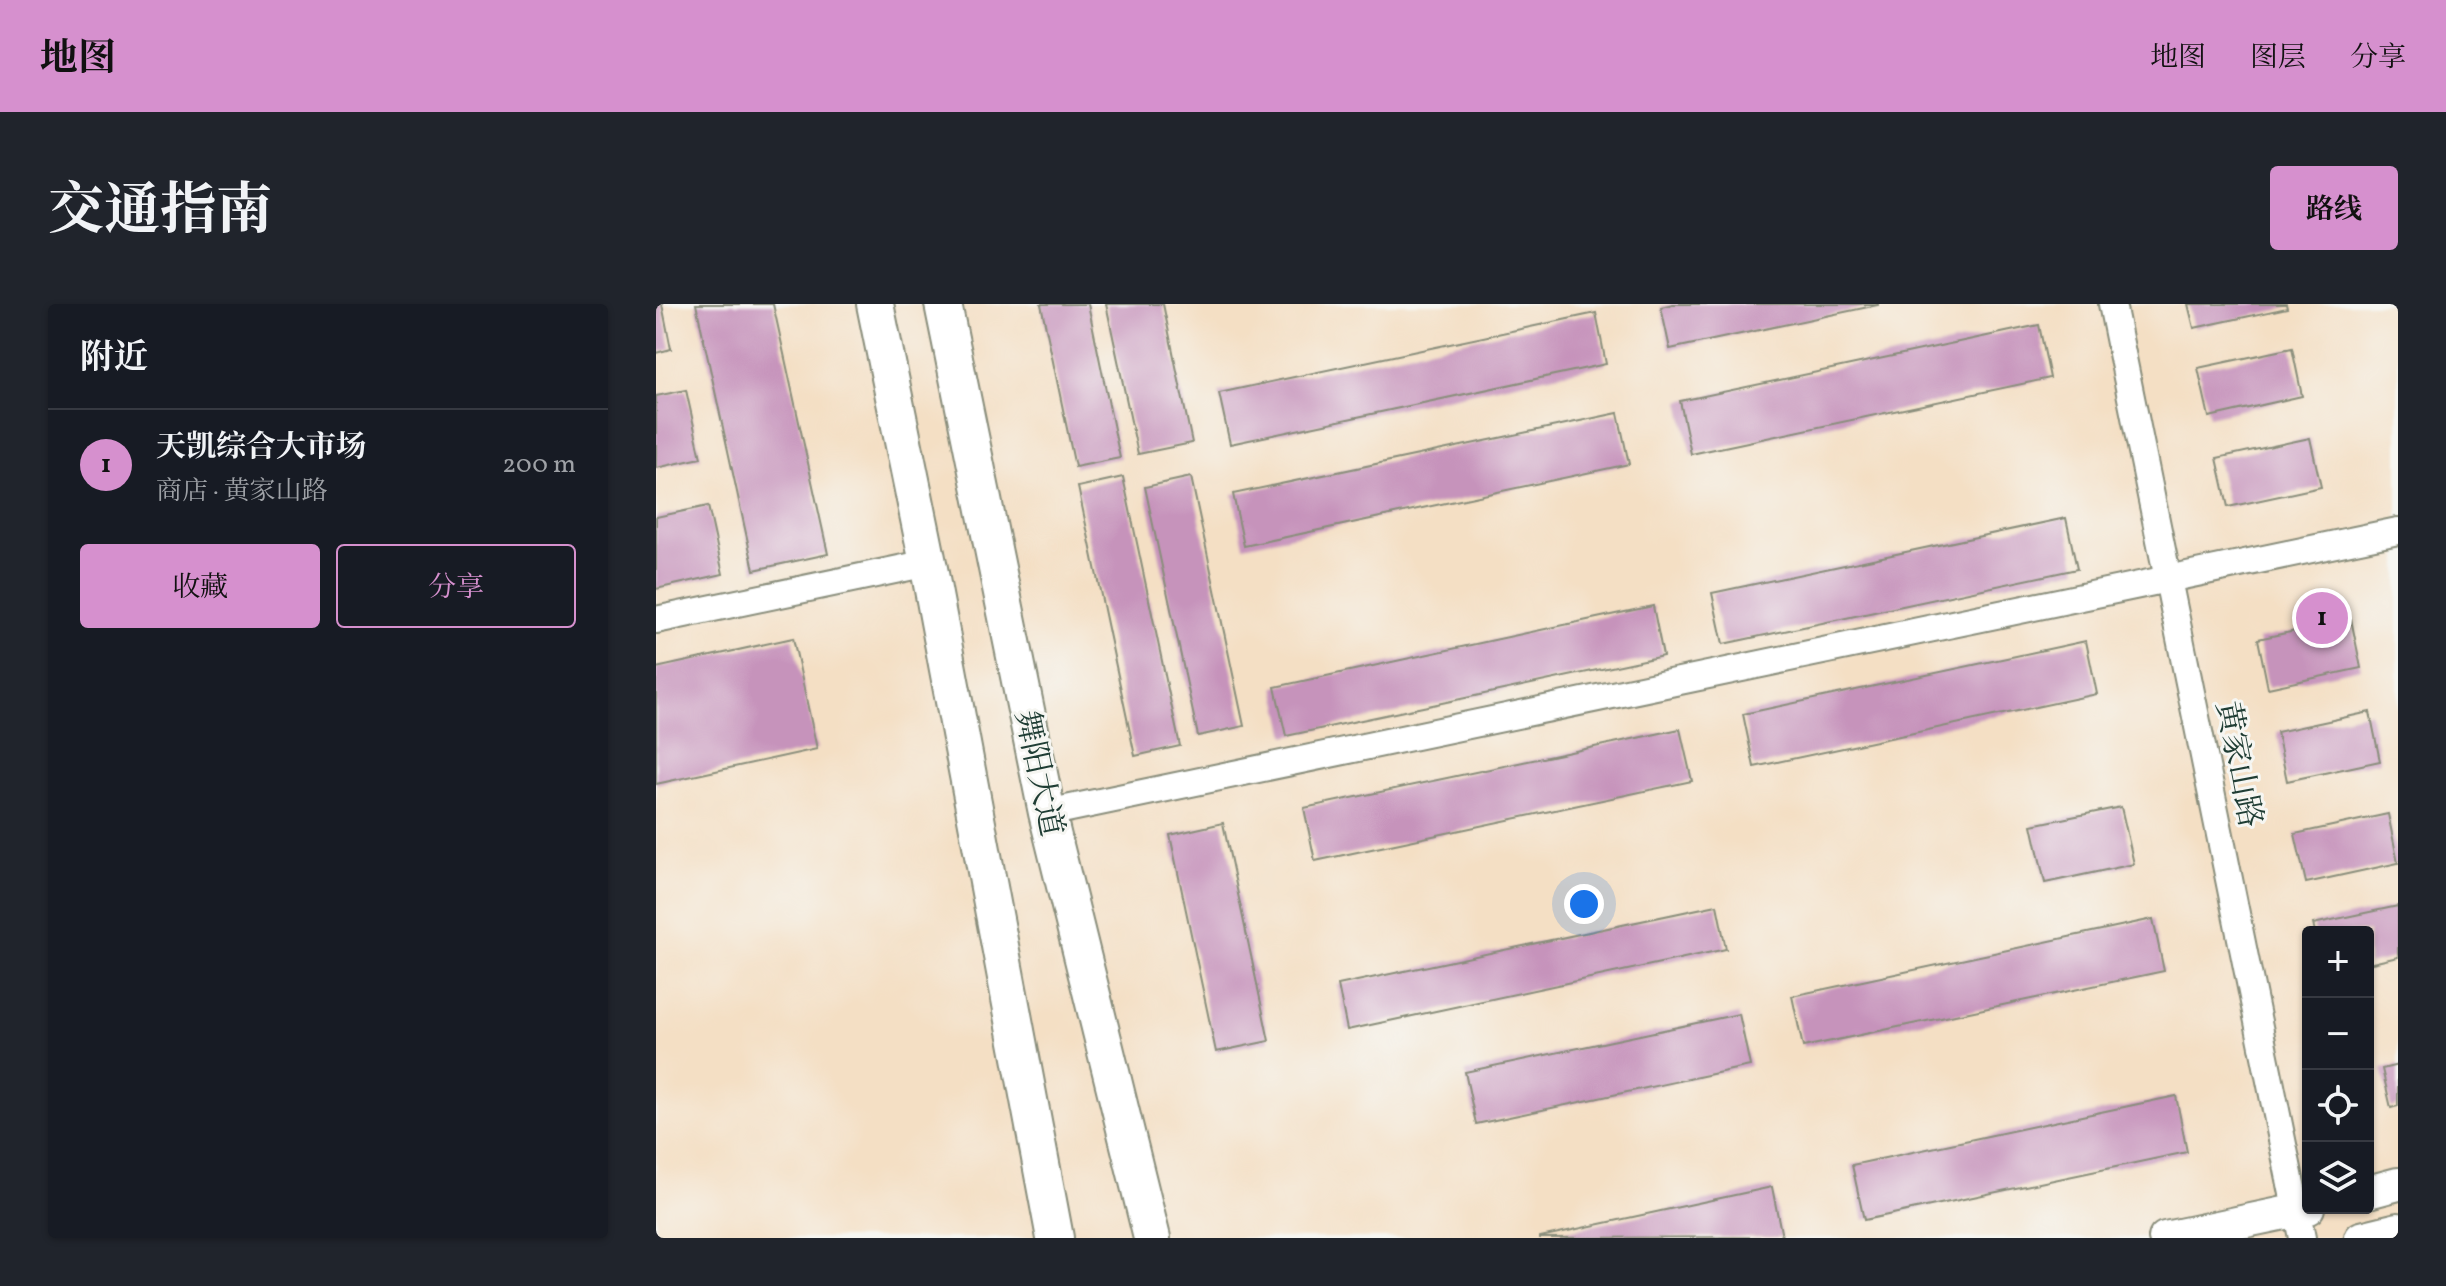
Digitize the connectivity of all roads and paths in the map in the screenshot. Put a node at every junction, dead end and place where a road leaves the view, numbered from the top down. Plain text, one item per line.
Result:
1 (875, 304) edge
2 (943, 304) edge
3 (2112, 304) edge
4 (2398, 531) edge
5 (928, 563) junction
6 (2168, 580) junction
7 (656, 620) edge
8 (1047, 813) junction
9 (2398, 1184) edge
10 (2374, 1190) edge
11 (2302, 1219) edge
12 (2398, 1229) edge
13 (1055, 1238) edge
14 (1152, 1238) edge
15 (2165, 1238) edge
16 (2361, 1238) edge

1 - 5 main road
2 - 8 main road, 舞阳大道
3 - 6 street, 黄家山路
4 - 6 street
5 - 7 street
5 - 13 main road
6 - 8 street
6 - 11 street, 黄家山路
8 - 14 main road, 舞阳大道
9 - 10 street
11 - 15 street
12 - 16 street

